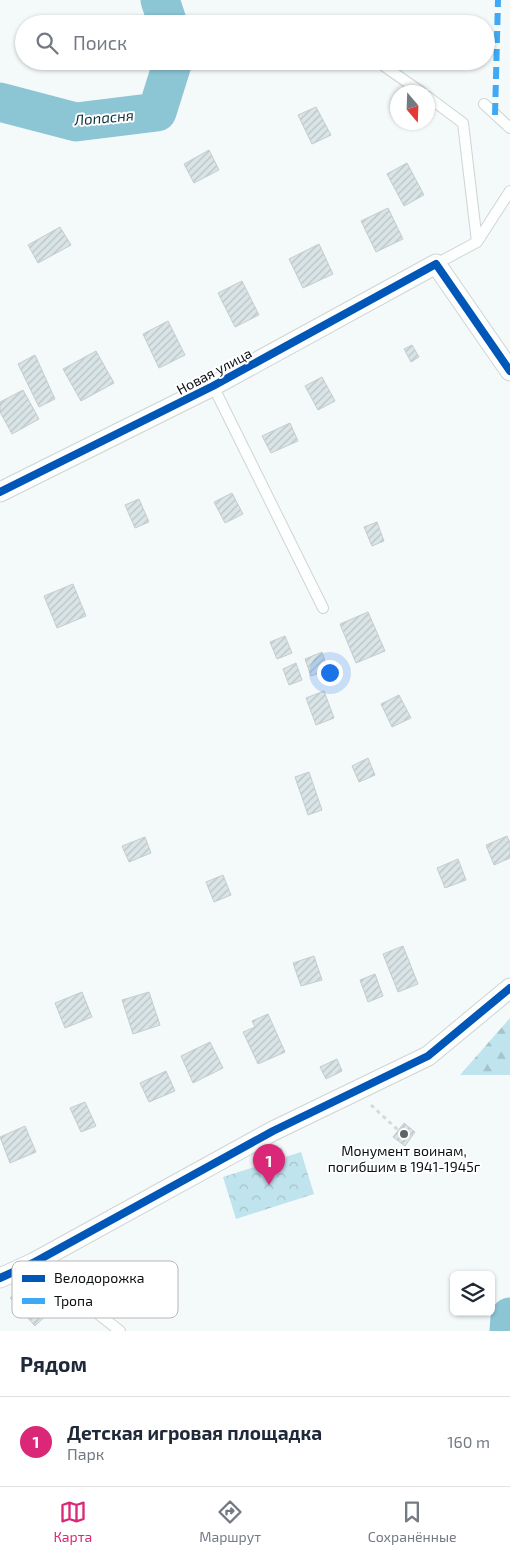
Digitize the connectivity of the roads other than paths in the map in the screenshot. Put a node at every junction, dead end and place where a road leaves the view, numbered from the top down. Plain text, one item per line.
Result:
1 (390, 70) edge
2 (411, 85) edge
3 (435, 102) edge
4 (484, 104) dead end
5 (510, 128) edge
6 (510, 192) edge
7 (477, 242) junction
8 (436, 264) junction
9 (510, 371) edge
10 (213, 386) junction
11 (0, 492) edge
12 (323, 608) dead end
13 (510, 988) edge
14 (37, 1261) edge
15 (12, 1273) edge
16 (0, 1278) edge
17 (103, 1318) edge
18 (120, 1331) edge

1 - 2 lane
3 - 7 lane
4 - 5 lane
6 - 7 lane
7 - 8 lane
8 - 9 street
8 - 10 street, Новая улица
10 - 11 street, Новая улица
10 - 12 lane
13 - 14 street
15 - 16 street
17 - 18 lane

